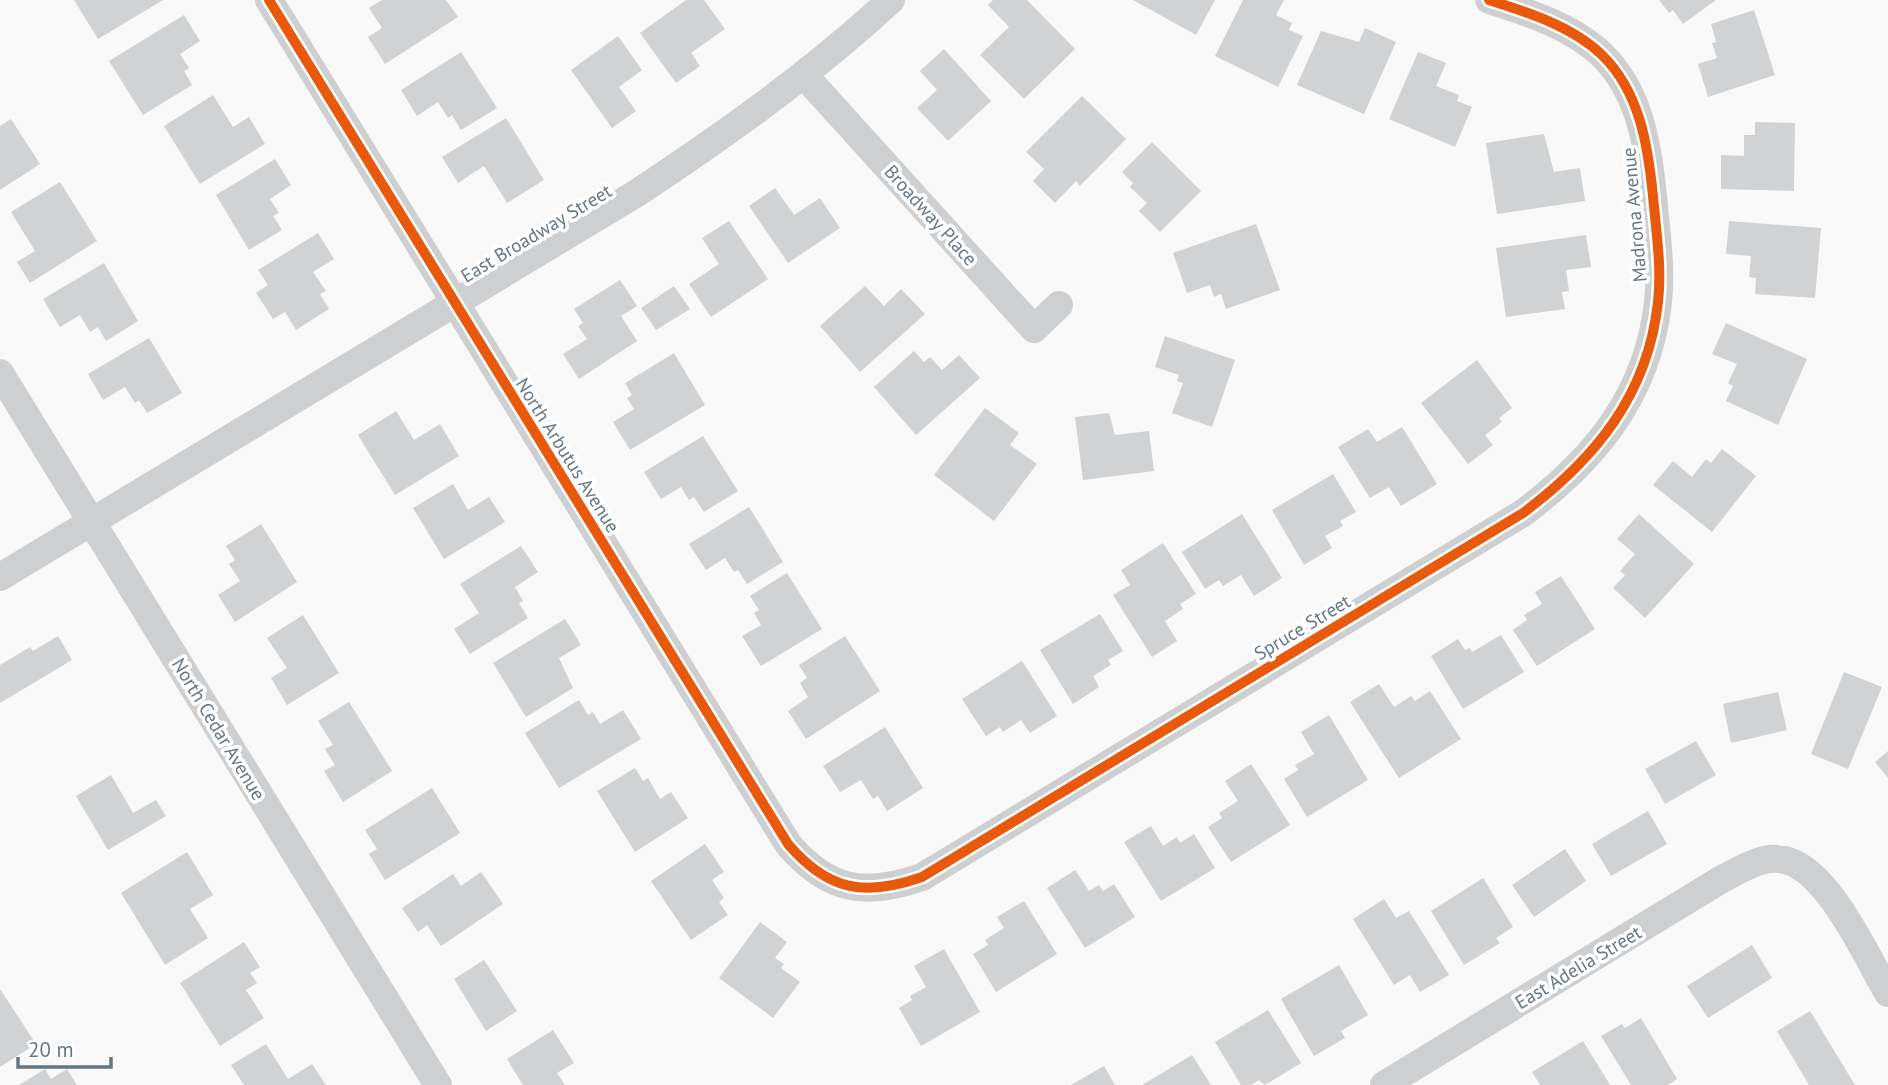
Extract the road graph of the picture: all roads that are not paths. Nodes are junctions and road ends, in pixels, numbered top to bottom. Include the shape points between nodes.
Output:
1 (269, 0) edge
2 (891, 0) edge
3 (1489, 0) edge
4 (804, 75) junction
5 (1658, 301) joint
6 (454, 303) junction
7 (1059, 305) dead end
8 (0, 373) edge
9 (92, 522) junction
10 (0, 577) edge
11 (870, 890) joint
12 (1888, 993) edge
13 (438, 1085) edge
14 (1384, 1085) edge

1 - 6 street, North Arbutus Avenue
2 - 4 street, East Broadway Street
3 - 5 street, Madrona Avenue via 1567,30 1602,54 1620,79 1637,110 1649,156
4 - 6 street, East Broadway Street via 732,131
4 - 7 street, Broadway Place via 1034,329
5 - 11 street, Spruce Street via 1648,350 1610,432 1578,468 1532,506 922,877
6 - 9 street, East Broadway Street
6 - 11 street, North Arbutus Avenue via 788,844 821,876
8 - 9 street, North Cedar Avenue
9 - 10 street, East Broadway Street
9 - 13 street, North Cedar Avenue
12 - 14 street, East Adelia Street via 1825,887 1809,872 1777,858 1722,879

